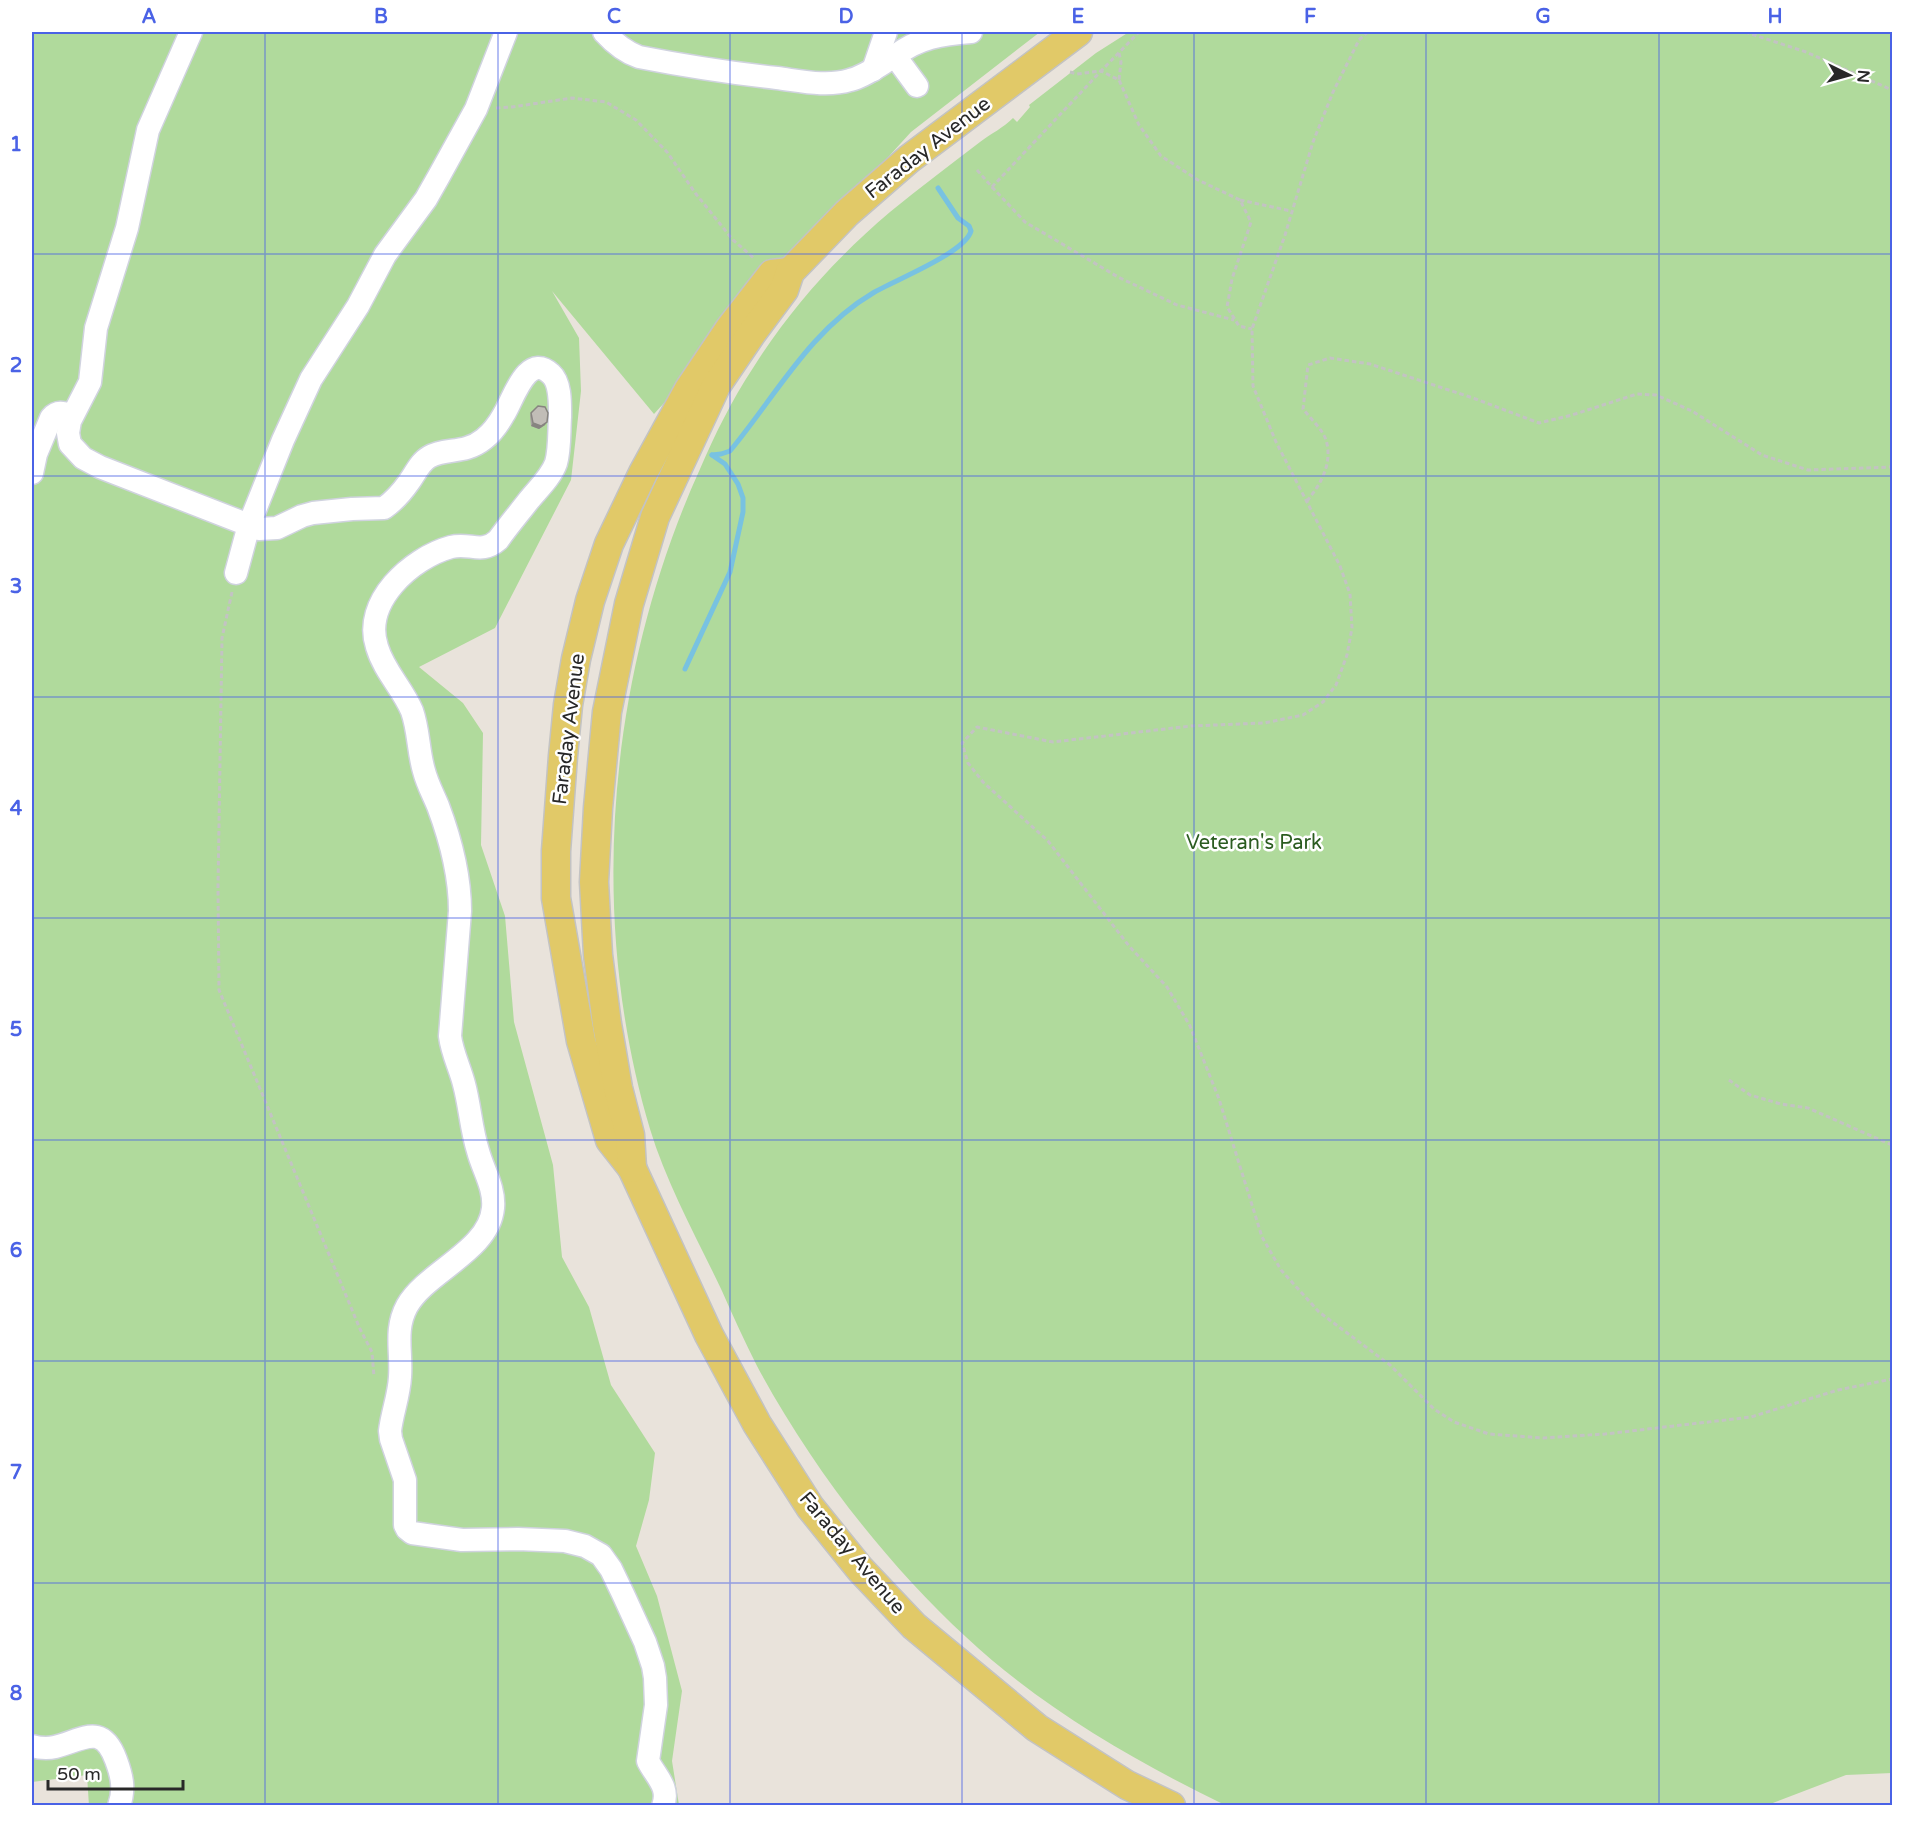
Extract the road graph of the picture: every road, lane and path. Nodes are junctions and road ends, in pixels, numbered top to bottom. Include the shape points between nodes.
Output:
1 (191, 32) edge
2 (506, 32) edge
3 (603, 32) edge
4 (886, 32) edge
5 (971, 32) edge
6 (1139, 32) edge
7 (1368, 32) edge
8 (1745, 32) edge
9 (1079, 33) edge
10 (1119, 53) junction
11 (895, 56) junction
12 (873, 70) junction
13 (1101, 71) junction
14 (1070, 72) dead end
15 (1119, 80) junction
16 (917, 86) dead end
17 (1893, 90) edge
18 (476, 109) junction
19 (977, 170) dead end
20 (992, 187) junction
21 (1240, 200) junction
22 (1292, 211) junction
23 (781, 273) junction
24 (1235, 320) junction
25 (1252, 330) junction
26 (72, 416) junction
27 (1893, 467) edge
28 (32, 473) edge
29 (1307, 501) junction
30 (249, 525) junction
31 (236, 573) joint
32 (1729, 1080) dead end
33 (1893, 1145) edge
34 (632, 1168) junction
35 (374, 1377) dead end
36 (1893, 1379) edge
37 (32, 1746) edge
38 (119, 1806) edge
39 (663, 1806) edge
40 (1171, 1806) edge

1 - 26 lane via 148,130 128,228 96,328 90,382
2 - 18 lane
3 - 12 lane via 639,57 714,70 833,83 850,81
4 - 12 lane
5 - 11 lane via 930,37
6 - 10 path
7 - 22 path via 1359,40 1333,92
8 - 17 path via 1806,52
9 - 23 main road, Faraday Avenue via 909,159
10 - 13 path
10 - 15 path
11 - 12 lane
11 - 16 lane
13 - 14 path
13 - 15 path
13 - 20 path
15 - 21 path via 1138,125 1161,156
18 - 23 path via 572,98 606,102 636,120 667,152 733,240
18 - 30 lane via 426,199 385,255 311,379
19 - 20 path
20 - 24 path via 1024,222 1118,277 1177,305
21 - 22 path
21 - 24 path via 1251,222 1227,307
22 - 25 path
23 - 34 main road, Faraday Avenue via 784,290 716,386 655,517 629,604 607,712 594,882 598,955 618,1088 630,1135
23 - 34 main road, Faraday Avenue via 730,328 689,389 643,473 609,544 590,601 568,705 556,898 581,1041 610,1140
24 - 25 path via 1239,326
25 - 29 path via 1253,386
26 - 28 lane via 63,412 51,418
26 - 30 lane via 68,427 70,444 83,458
27 - 29 path via 1808,470 1762,455 1692,411 1656,395 1637,394 1539,423 1370,364 1330,358 1308,365 1304,409 1326,438 1328,460 1320,485
29 - 36 path via 1350,594 1352,628 1347,655 1336,685 1323,702 1303,715 1264,723 1191,726 1053,741 977,727 962,743 968,763 983,782 1048,841 1129,946 1167,987 1190,1026 1219,1099 1262,1237 1281,1270 1319,1312 1390,1365 1434,1408 1454,1422 1489,1434 1543,1438 1605,1434 1751,1417 1838,1390
30 - 31 lane
30 - 39 lane via 270,529 313,513 384,508 428,457 462,450 485,439 528,372 545,370 556,381 560,398 558,444 556,463 549,475 491,546 448,548 405,573 384,597 374,626 378,651 416,721 424,774 453,858 460,911 450,1036 494,1202 490,1221 476,1240 416,1294 404,1312 398,1338 400,1377 390,1431 405,1480 405,1525 412,1533 462,1540 576,1543 605,1560 653,1666 656,1706 648,1761 664,1785
31 - 35 path via 222,638 219,990 372,1352
32 - 33 path via 1750,1095 1808,1108
34 - 40 main road, Faraday Avenue via 709,1335 757,1424 810,1507 860,1569 914,1626 1037,1728 1127,1785
37 - 38 lane via 54,1747 88,1736 102,1738 111,1748 122,1778

